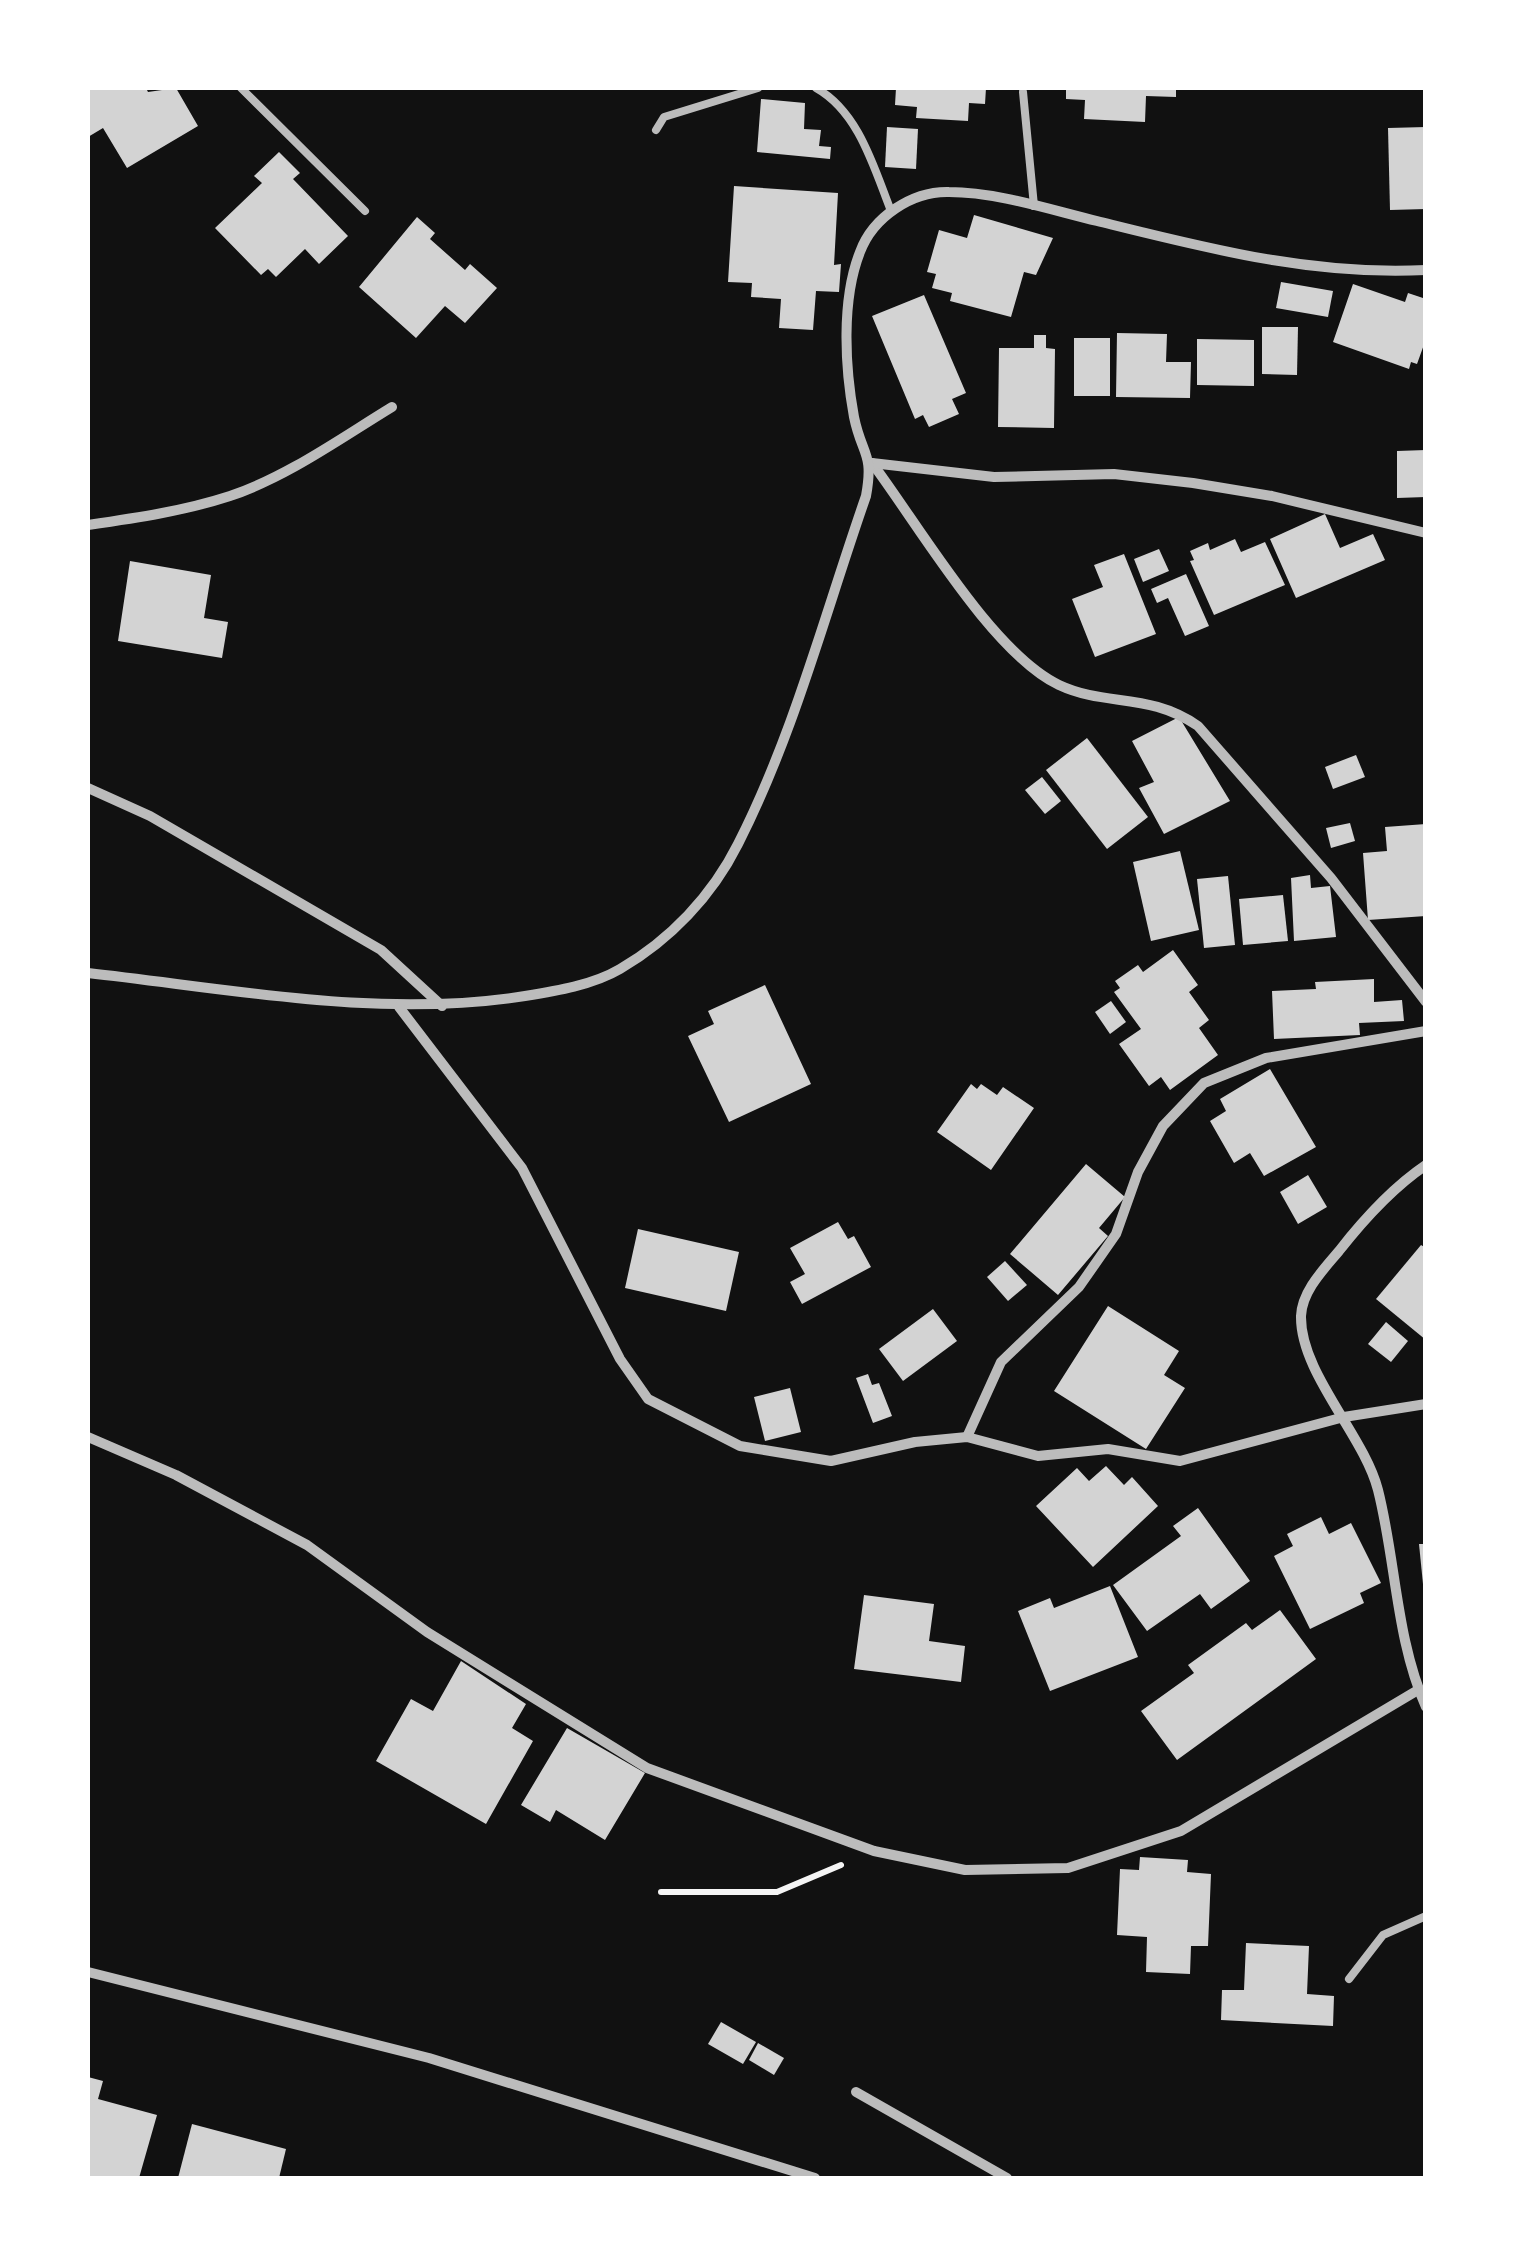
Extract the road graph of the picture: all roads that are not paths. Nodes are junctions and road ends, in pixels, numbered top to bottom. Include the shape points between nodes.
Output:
1 (241, 88) edge
2 (758, 88) edge
3 (816, 88) edge
4 (1023, 92) dead end
5 (656, 130) dead end
6 (1034, 206) junction
7 (365, 211) dead end
8 (891, 211) junction
9 (1426, 270) edge
10 (392, 408) dead end
11 (872, 463) junction
12 (88, 525) edge
13 (1426, 532) edge
14 (88, 788) edge
15 (88, 973) edge
16 (1426, 1002) edge
17 (443, 1006) junction
18 (399, 1007) junction
19 (1426, 1031) edge
20 (1426, 1165) edge
21 (1426, 1404) edge
22 (1344, 1417) junction
23 (88, 1437) edge
24 (967, 1438) junction
25 (1418, 1690) junction
26 (1426, 1707) edge
27 (1426, 1916) edge
28 (88, 1972) edge
29 (1349, 1979) dead end
30 (856, 2092) dead end
31 (816, 2178) edge
32 (1006, 2178) edge

1 - 7 lane
2 - 5 lane via 664,117
3 - 8 lane via 864,142
4 - 6 lane
6 - 8 street via 949,192 915,197
6 - 9 street via 1239,256 1340,271
8 - 11 street via 860,252 850,303 847,379 858,436
10 - 12 street via 234,494 166,514
11 - 13 street via 994,477 1114,474 1173,481
11 - 16 street via 1017,656 1059,685 1175,710 1198,726 1331,878
11 - 17 street via 784,745 736,848 680,928 617,971 555,991
14 - 17 street via 150,816 382,950
15 - 18 street
17 - 18 street
18 - 24 street via 522,1168 620,1359 648,1398 740,1446 830,1461
19 - 24 street via 1266,1058 1204,1083 1163,1126 1116,1234 1078,1287 1001,1362
20 - 22 street via 1358,1226 1311,1286 1301,1314 1304,1338
21 - 22 street
22 - 24 street via 1180,1460 1108,1449 1038,1456
22 - 25 street via 1377,1487
23 - 25 street via 307,1545 428,1632 647,1768 874,1851 965,1870 1068,1868 1181,1831
25 - 26 street
27 - 29 lane via 1383,1935
28 - 31 street via 428,2058
30 - 32 street

